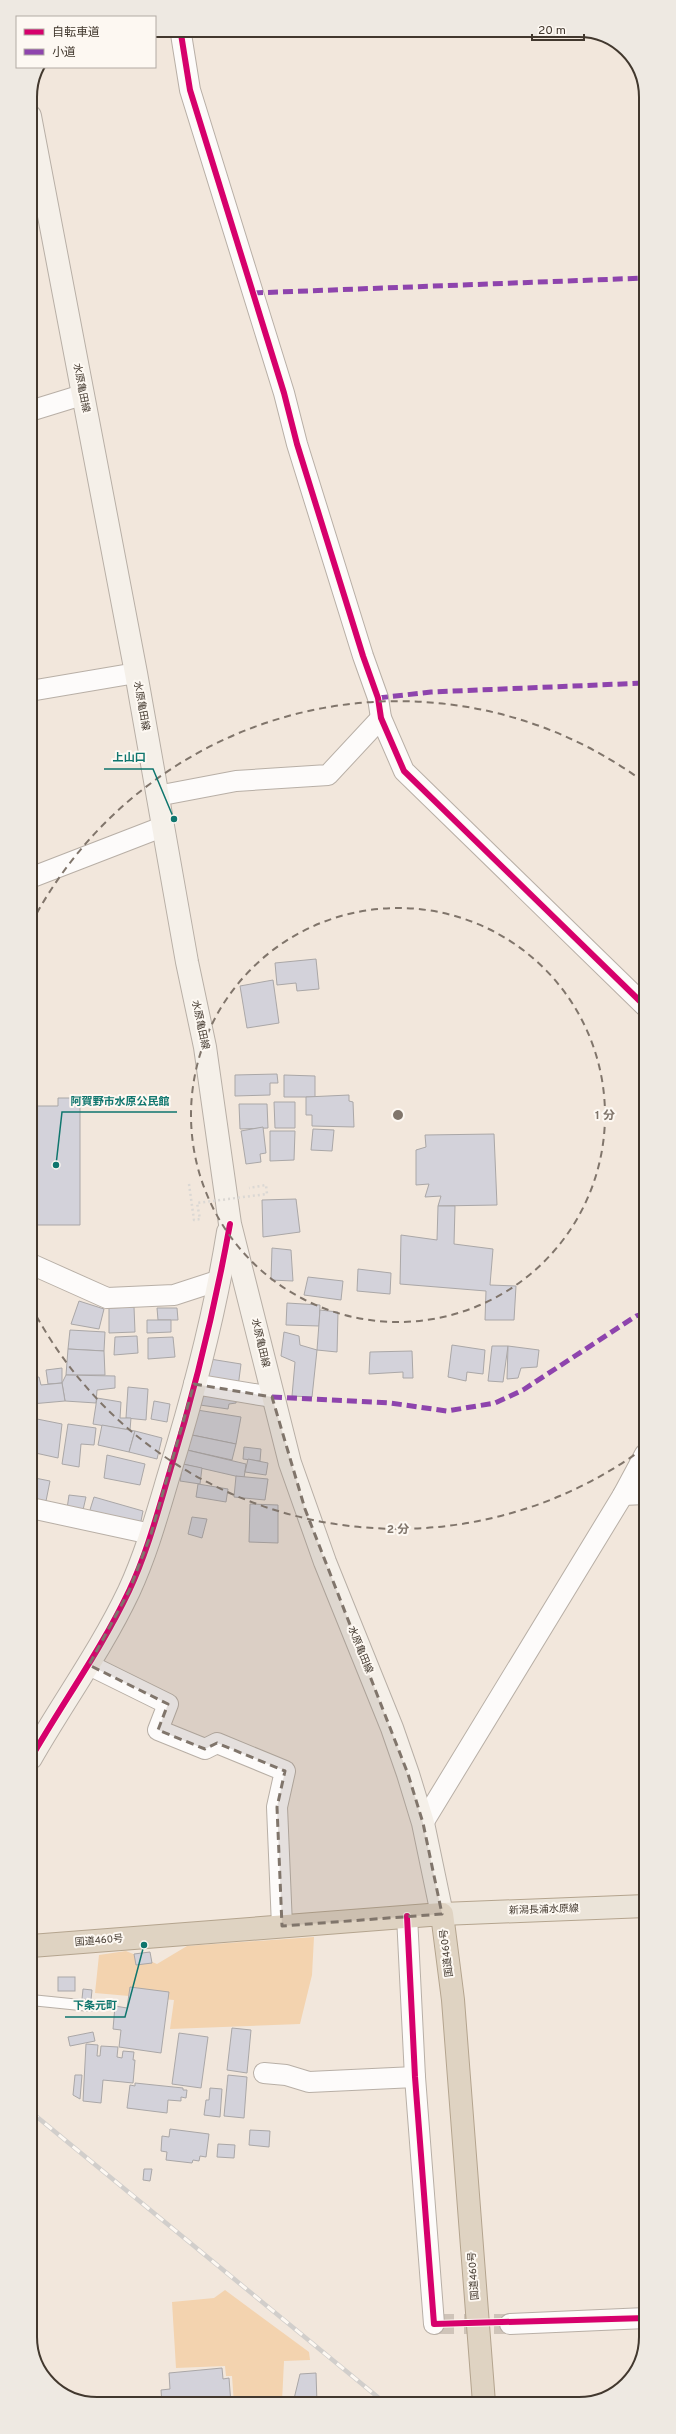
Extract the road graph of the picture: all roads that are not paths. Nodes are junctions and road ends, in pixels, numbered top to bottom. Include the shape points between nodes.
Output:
1 (181, 37) edge
2 (37, 160) edge
3 (82, 396) junction
4 (37, 409) edge
5 (136, 673) junction
6 (37, 690) edge
7 (381, 718) junction
8 (157, 796) junction
9 (162, 827) junction
10 (37, 875) edge
11 (639, 1000) edge
12 (230, 1224) junction
13 (37, 1267) edge
14 (220, 1280) junction
15 (194, 1384) junction
16 (272, 1397) junction
17 (639, 1466) edge
18 (639, 1494) edge
19 (623, 1495) junction
20 (37, 1509) edge
21 (151, 1534) junction
22 (89, 1665) junction
23 (37, 1748) edge
24 (423, 1823) junction
25 (639, 1906) edge
26 (442, 1914) junction
27 (407, 1916) junction
28 (282, 1926) junction
29 (37, 1946) edge
30 (37, 2001) edge
31 (90, 2006) dead end
32 (264, 2073) dead end
33 (415, 2077) junction
34 (639, 2318) edge
35 (434, 2324) dead end
36 (510, 2324) tunnel mouth
37 (484, 2397) edge

1 - 7 street via 190,90 284,393 297,444 378,698
2 - 3 main road, 水原亀田線
3 - 4 street
3 - 5 main road, 水原亀田線
5 - 6 street
5 - 8 main road, 水原亀田線
7 - 8 street via 328,775 236,781
7 - 11 street via 404,771
8 - 9 main road, 水原亀田線
9 - 10 street
9 - 12 main road, 水原亀田線 via 205,1047
12 - 14 main road
12 - 16 main road, 水原亀田線
13 - 14 street via 107,1298 174,1295
14 - 15 main road
15 - 16 street
15 - 21 main road
16 - 24 main road, 水原亀田線 via 305,1509 392,1728
17 - 19 street
18 - 19 street
19 - 24 street
20 - 21 street
21 - 22 main road via 129,1591
22 - 23 main road
22 - 28 street via 168,1704 158,1730 205,1749 217,1743 285,1771 277,1807
24 - 26 main road, 水原亀田線
25 - 26 main road, 新潟長浦水原線
26 - 27 highway, 国道460号
26 - 37 highway, 国道460号 via 452,2000
27 - 28 highway, 国道460号
27 - 33 street
28 - 29 highway, 国道460号
30 - 31 lane
32 - 33 street via 286,2075 309,2082
33 - 35 street
34 - 36 street

